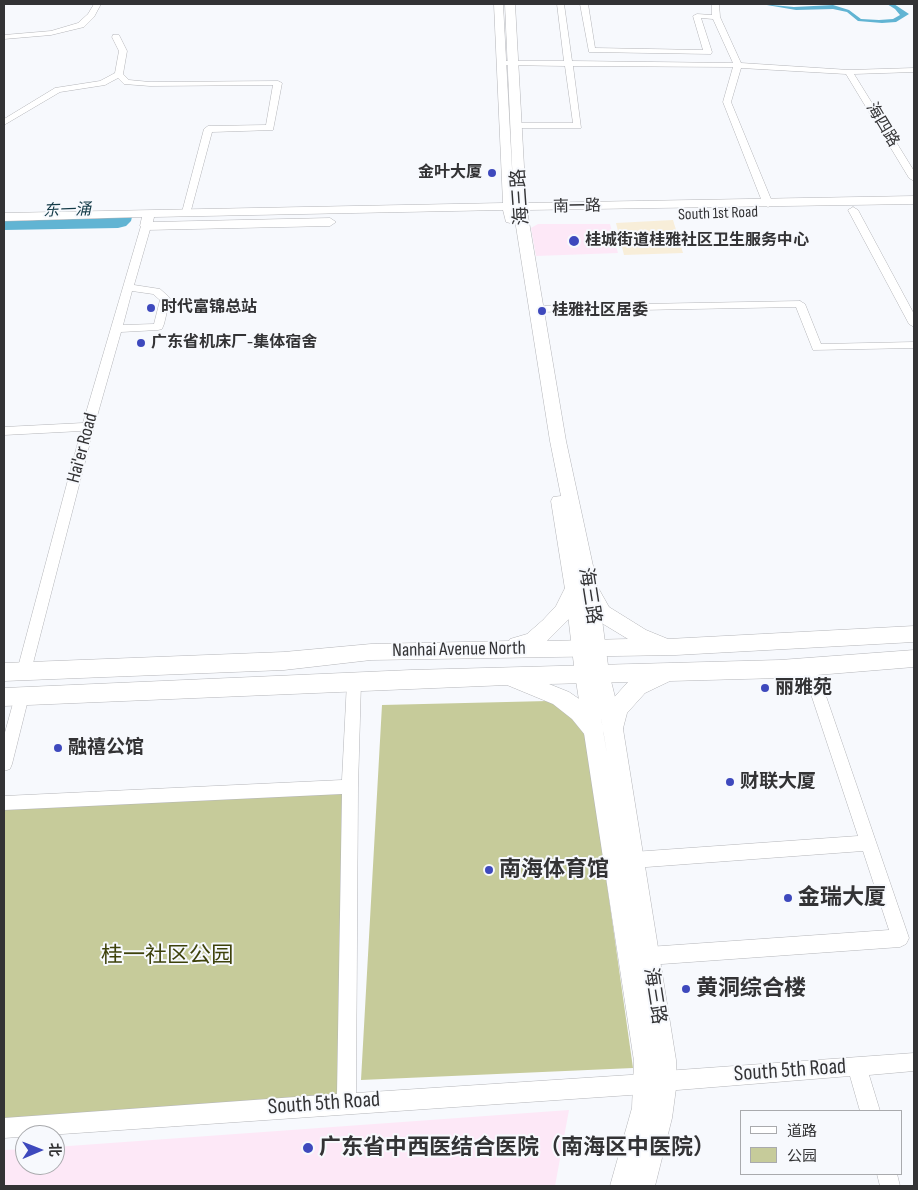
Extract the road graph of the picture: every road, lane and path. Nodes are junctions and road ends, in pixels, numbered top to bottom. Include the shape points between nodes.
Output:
1 (97, 4) edge
2 (498, 4) edge
3 (510, 4) edge
4 (560, 4) edge
5 (584, 4) edge
6 (716, 4) edge
7 (716, 17) junction
8 (4, 37) edge
9 (116, 37) dead end
10 (501, 63) junction
11 (514, 63) junction
12 (568, 64) junction
13 (738, 65) junction
14 (914, 70) edge
15 (849, 72) junction
16 (119, 74) junction
17 (4, 122) edge
18 (517, 126) junction
19 (914, 178) edge
20 (914, 200) edge
21 (768, 204) junction
22 (914, 209) edge
23 (853, 210) junction
24 (187, 212) junction
25 (515, 212) junction
26 (149, 213) junction
27 (4, 217) edge
28 (146, 226) junction
29 (129, 288) junction
30 (536, 309) junction
31 (914, 324) edge
32 (117, 329) junction
33 (914, 345) edge
34 (88, 427) junction
35 (4, 431) edge
36 (582, 589) junction
37 (914, 634) edge
38 (676, 647) junction
39 (589, 648) junction
40 (505, 649) junction
41 (914, 658) edge
42 (809, 667) junction
43 (14, 672) edge
44 (682, 672) junction
45 (592, 674) junction
46 (506, 677) junction
47 (354, 682) junction
48 (13, 697) edge
49 (601, 734) junction
50 (4, 764) edge
51 (350, 787) junction
52 (4, 803) edge
53 (868, 843) junction
54 (633, 860) junction
55 (648, 956) junction
56 (914, 1062) edge
57 (857, 1066) junction
58 (655, 1082) junction
59 (346, 1102) junction
60 (870, 1110) edge
61 (4, 1128) edge
62 (623, 1186) edge
63 (642, 1186) edge

1 - 8 street via 81,25 52,33
2 - 10 main road, 海三路
3 - 11 main road, 海三路
4 - 12 street
5 - 7 street via 592,50 708,52 697,16
6 - 7 street
7 - 13 street
9 - 16 street via 123,51
10 - 11 street
10 - 25 main road, 海三路
11 - 12 street
11 - 18 main road, 海三路
12 - 13 street
12 - 18 street via 578,126
13 - 15 street
13 - 21 street via 727,102
14 - 15 street
15 - 19 street, 海四路
16 - 17 street via 102,83 58,90
16 - 24 street via 127,82 150,84 278,83 270,128 208,129
18 - 25 main road, 海三路
20 - 21 main road, 南一路
21 - 25 main road, 南一路
22 - 23 main road, South 1st Road
23 - 25 main road, South 1st Road
23 - 31 street
24 - 25 main road, 南一路
24 - 26 main road, 南一路
25 - 28 main road, 南一路
25 - 30 main road, 海三路
25 - 36 main road, 海三路 via 519,280
26 - 27 main road, 南一路
26 - 28 main road
28 - 29 street, Hai'er Road
29 - 32 street, Hai'er Road
29 - 32 street via 156,291 165,299 159,324 158,327
30 - 33 street via 800,304 818,348
30 - 36 main road, 海三路
32 - 34 street, Hai'er Road
34 - 35 street
34 - 43 street, Hai'er Road
36 - 38 highway via 602,614 621,627
36 - 39 main road, 海三路
36 - 40 highway via 534,640
37 - 38 highway, Nanhai Avenue North
38 - 39 highway, Nanhai Avenue North
39 - 40 highway, Nanhai Avenue North
39 - 45 main road, 海三路
40 - 43 highway, Nanhai Avenue North via 371,652 284,662
41 - 42 highway, Nanhai Avenue North
42 - 44 highway, Nanhai Avenue North
42 - 53 street
44 - 45 highway, Nanhai Avenue North
44 - 49 highway via 654,677 637,687
45 - 46 highway, Nanhai Avenue North
45 - 49 main road, 海三路
46 - 47 highway, Nanhai Avenue North
46 - 49 highway via 561,698
47 - 48 highway, Nanhai Avenue North
47 - 51 street
48 - 50 street
49 - 54 main road, 海三路
49 - 58 main road, 海三路 via 646,1060
51 - 52 street
51 - 59 street
53 - 54 street
53 - 55 street via 900,938
54 - 55 main road, 海三路
55 - 58 main road, 海三路
56 - 57 street, South 5th Road
57 - 58 street, South 5th Road
57 - 60 street
58 - 59 street, South 5th Road
58 - 62 main road, 海三路 via 644,1108
58 - 63 main road, 海三路 via 660,1118
59 - 61 street, South 5th Road

